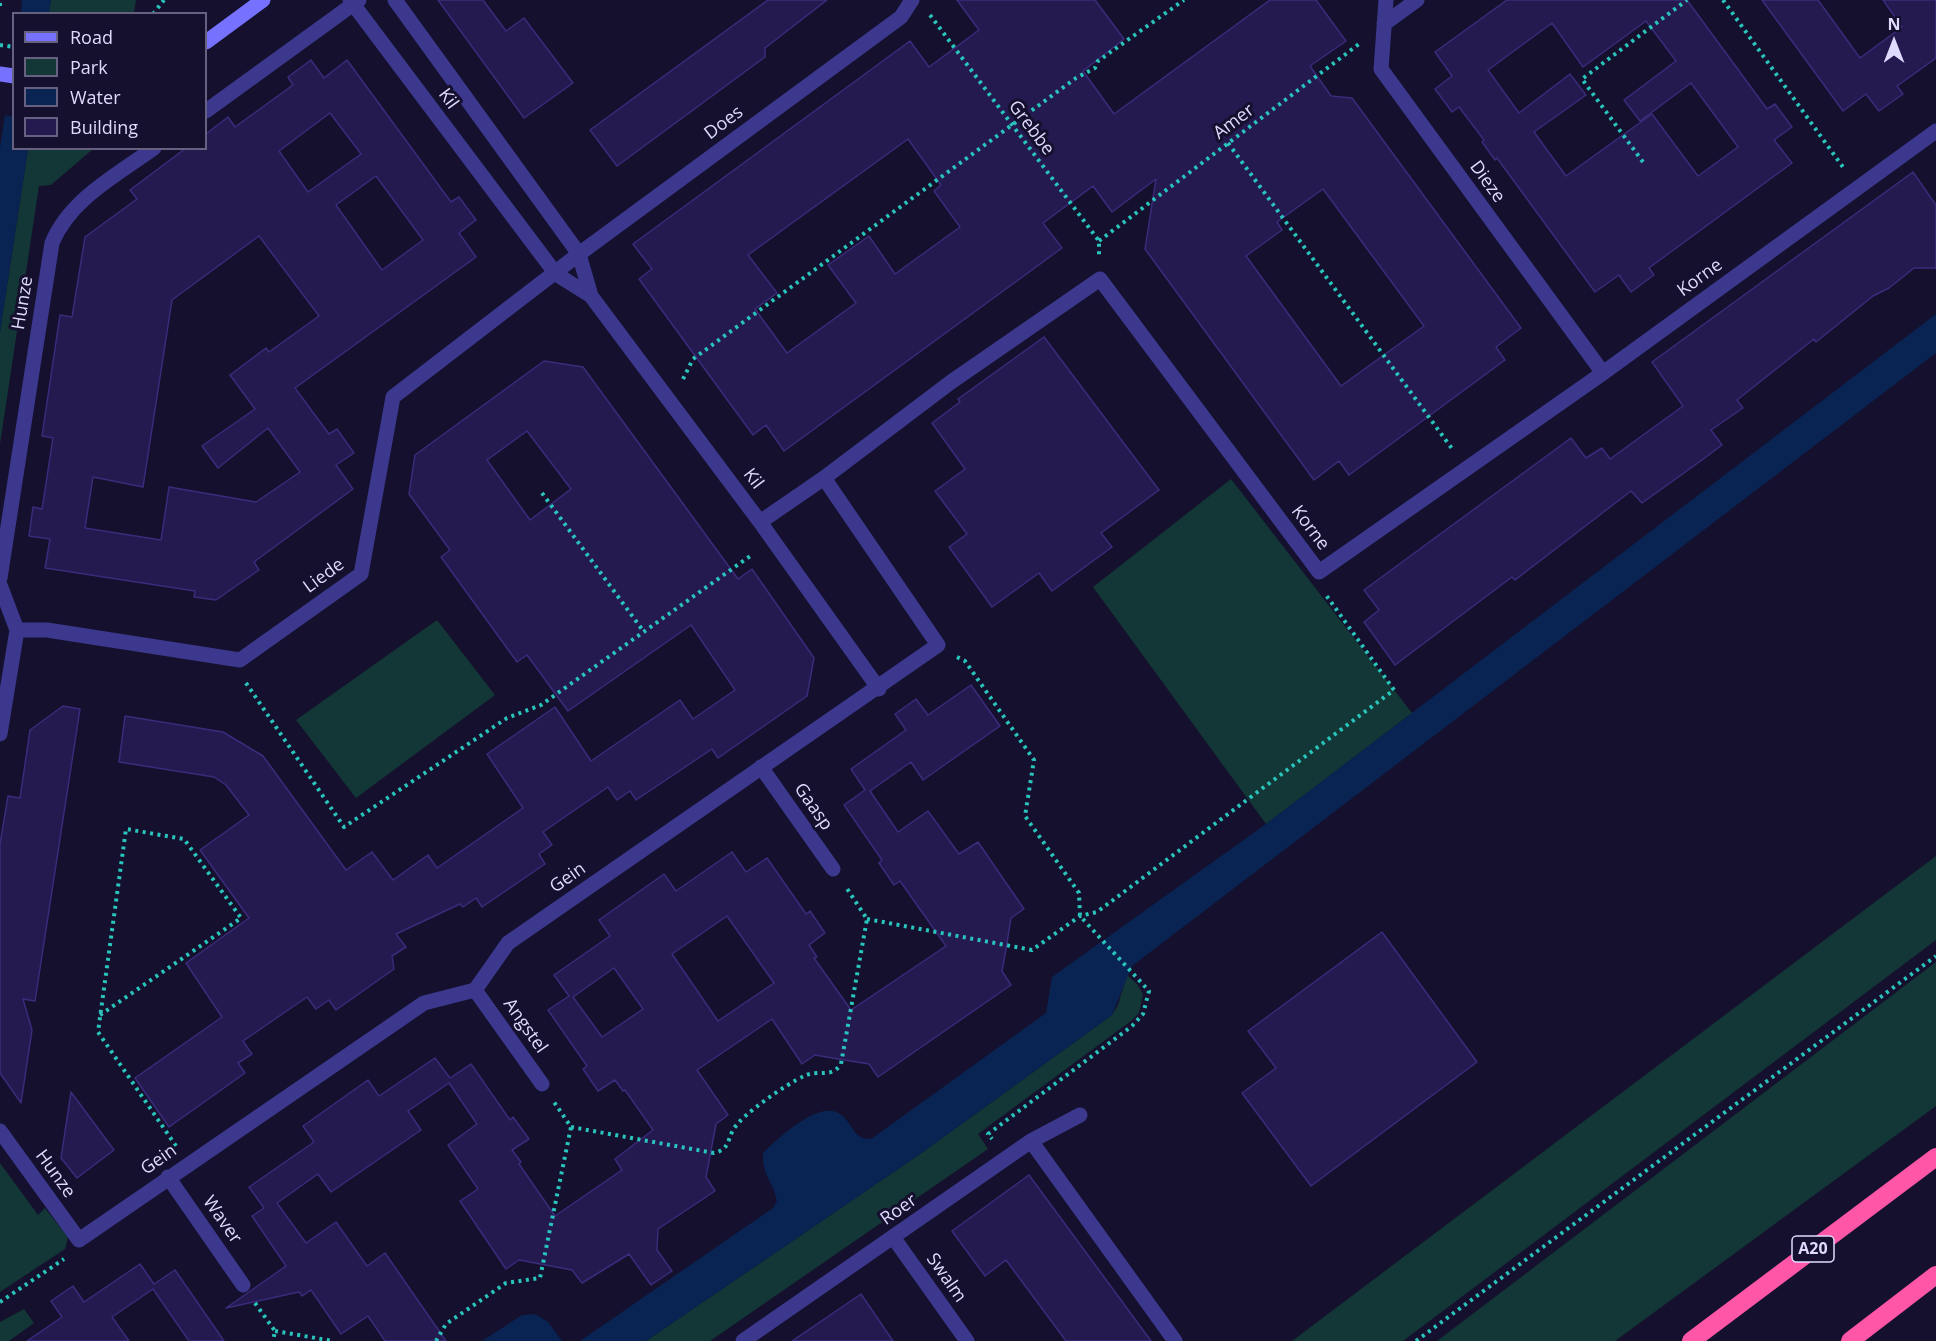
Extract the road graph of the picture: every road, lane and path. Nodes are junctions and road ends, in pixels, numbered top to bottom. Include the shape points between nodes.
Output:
1 (164, 0) edge
2 (263, 0) edge
3 (395, 0) edge
4 (912, 0) edge
5 (1184, 0) edge
6 (1386, 0) edge
7 (1417, 0) edge
8 (1686, 0) edge
9 (1723, 0) edge
10 (354, 1) edge
11 (0, 3) edge
12 (0, 10) edge
13 (926, 10) dead end
14 (155, 12) edge
15 (1384, 24) junction
16 (207, 41) edge
17 (207, 110) edge
18 (1012, 125) junction
19 (1936, 130) edge
20 (1228, 144) junction
21 (151, 150) edge
22 (1643, 162) dead end
23 (1857, 187) junction
24 (1099, 241) junction
25 (579, 254) junction
26 (555, 274) junction
27 (1100, 279) junction
28 (591, 296) junction
29 (1603, 373) junction
30 (662, 392) junction
31 (1467, 468) junction
32 (824, 478) junction
33 (542, 493) dead end
34 (760, 522) junction
35 (773, 540) junction
36 (1319, 572) junction
37 (0, 578) edge
38 (0, 585) edge
39 (17, 630) junction
40 (644, 632) junction
41 (938, 645) junction
42 (228, 657) junction
43 (879, 689) junction
44 (0, 734) edge
45 (761, 767) junction
46 (833, 869) joint
47 (1080, 916) junction
48 (867, 919) junction
49 (1936, 956) edge
50 (476, 990) junction
51 (100, 1015) junction
52 (542, 1084) joint
53 (1080, 1115) dead end
54 (571, 1127) junction
55 (0, 1131) edge
56 (1031, 1141) junction
57 (1936, 1157) edge
58 (1006, 1159) junction
59 (188, 1164) junction
60 (168, 1177) junction
61 (893, 1237) junction
62 (79, 1240) junction
63 (1936, 1275) edge
64 (243, 1285) joint
65 (0, 1302) edge
66 (275, 1330) junction
67 (273, 1341) edge
68 (333, 1341) edge
69 (436, 1341) edge
70 (743, 1341) edge
71 (967, 1341) edge
72 (1175, 1341) edge
73 (1416, 1341) edge
74 (1691, 1341) edge
75 (1850, 1341) edge

1 - 14 path
2 - 16 main road
3 - 25 street, Kil
4 - 25 street, Does via 901,17
5 - 18 path
6 - 15 street, Dieze
7 - 15 street
8 - 22 path via 1582,79
9 - 23 path
10 - 17 street
10 - 26 street, Kil
11 - 12 path
13 - 18 path, Grebbe
15 - 20 path, Amer
15 - 29 street, Dieze via 1381,69
18 - 24 path, Grebbe
18 - 30 path via 693,359 685,377
19 - 23 street, Korne
20 - 24 path, Amer
20 - 31 path
21 - 37 street, Hunze via 85,199 59,227 52,243
23 - 29 street, Korne
24 - 27 path
25 - 26 street, Does
25 - 28 street, Kil
26 - 28 street, Kil
26 - 42 street, Liede via 393,397 361,574 240,660
27 - 32 street via 951,382
27 - 36 street, Korne
28 - 30 street, Kil
29 - 31 street, Korne
30 - 34 street, Kil
31 - 36 street, Korne
32 - 34 street
32 - 41 street
33 - 40 path
34 - 35 street, Kil
35 - 40 path
35 - 43 street, Kil
36 - 47 path via 1321,588 1394,690 1097,912
38 - 39 street
39 - 42 street, Liede via 47,630
39 - 44 street
40 - 42 path via 541,705 507,718 344,827
41 - 43 street, Gein
41 - 47 path via 964,661 1034,760 1025,816 1079,893
43 - 45 street, Gein
45 - 46 street, Gaasp
45 - 50 street, Gein via 508,944
46 - 48 path
47 - 48 path via 1032,950
47 - 58 path via 1149,991 1147,1002 1132,1026 988,1134
48 - 54 path via 841,1064 832,1074 805,1075 744,1117 723,1150 714,1153
49 - 73 path
50 - 52 street, Angstel
50 - 59 street, Gein via 424,1003
51 - 51 path via 126,829 184,838 241,918
51 - 59 path via 98,1032
52 - 54 path
53 - 56 street, Roer
54 - 69 path via 540,1278 506,1283 446,1324
55 - 62 street, Hunze
56 - 58 street, Roer
56 - 72 street
57 - 74 highway, A20
58 - 61 street, Roer
59 - 60 street, Gein
60 - 62 street, Gein
60 - 64 street, Waver
61 - 70 street, Roer
61 - 71 street, Swalm
62 - 65 path via 71,1254
63 - 75 highway
64 - 66 path
66 - 67 path
66 - 68 path

